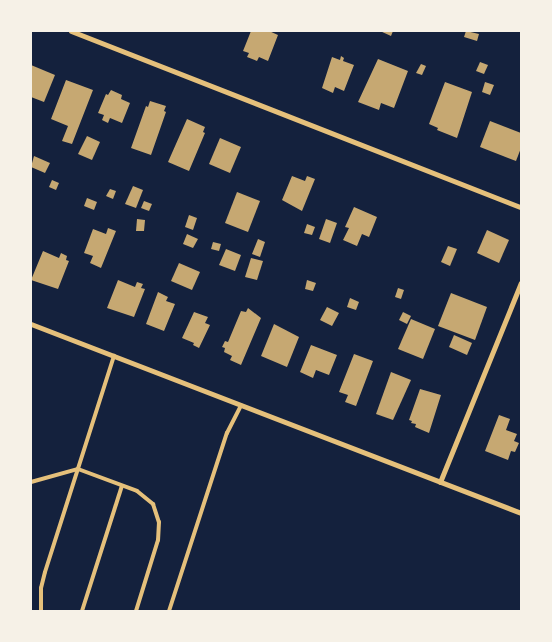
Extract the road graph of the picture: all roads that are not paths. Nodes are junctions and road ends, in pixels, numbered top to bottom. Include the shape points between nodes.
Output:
1 (72, 31) edge
2 (521, 207) edge
3 (521, 283) edge
4 (31, 324) edge
5 (114, 356) junction
6 (241, 405) junction
7 (78, 469) junction
8 (31, 482) edge
9 (440, 482) junction
10 (122, 486) junction
11 (521, 513) edge
12 (41, 611) edge
13 (82, 611) edge
14 (136, 611) edge
15 (168, 611) edge

1 - 2 street
3 - 9 street
4 - 5 street
5 - 6 street
5 - 7 lane
6 - 9 street
6 - 15 lane via 227,433
7 - 8 lane
7 - 10 lane
7 - 12 lane via 45,572
9 - 11 street
10 - 13 lane
10 - 14 lane via 137,491 153,504 159,522 158,540

